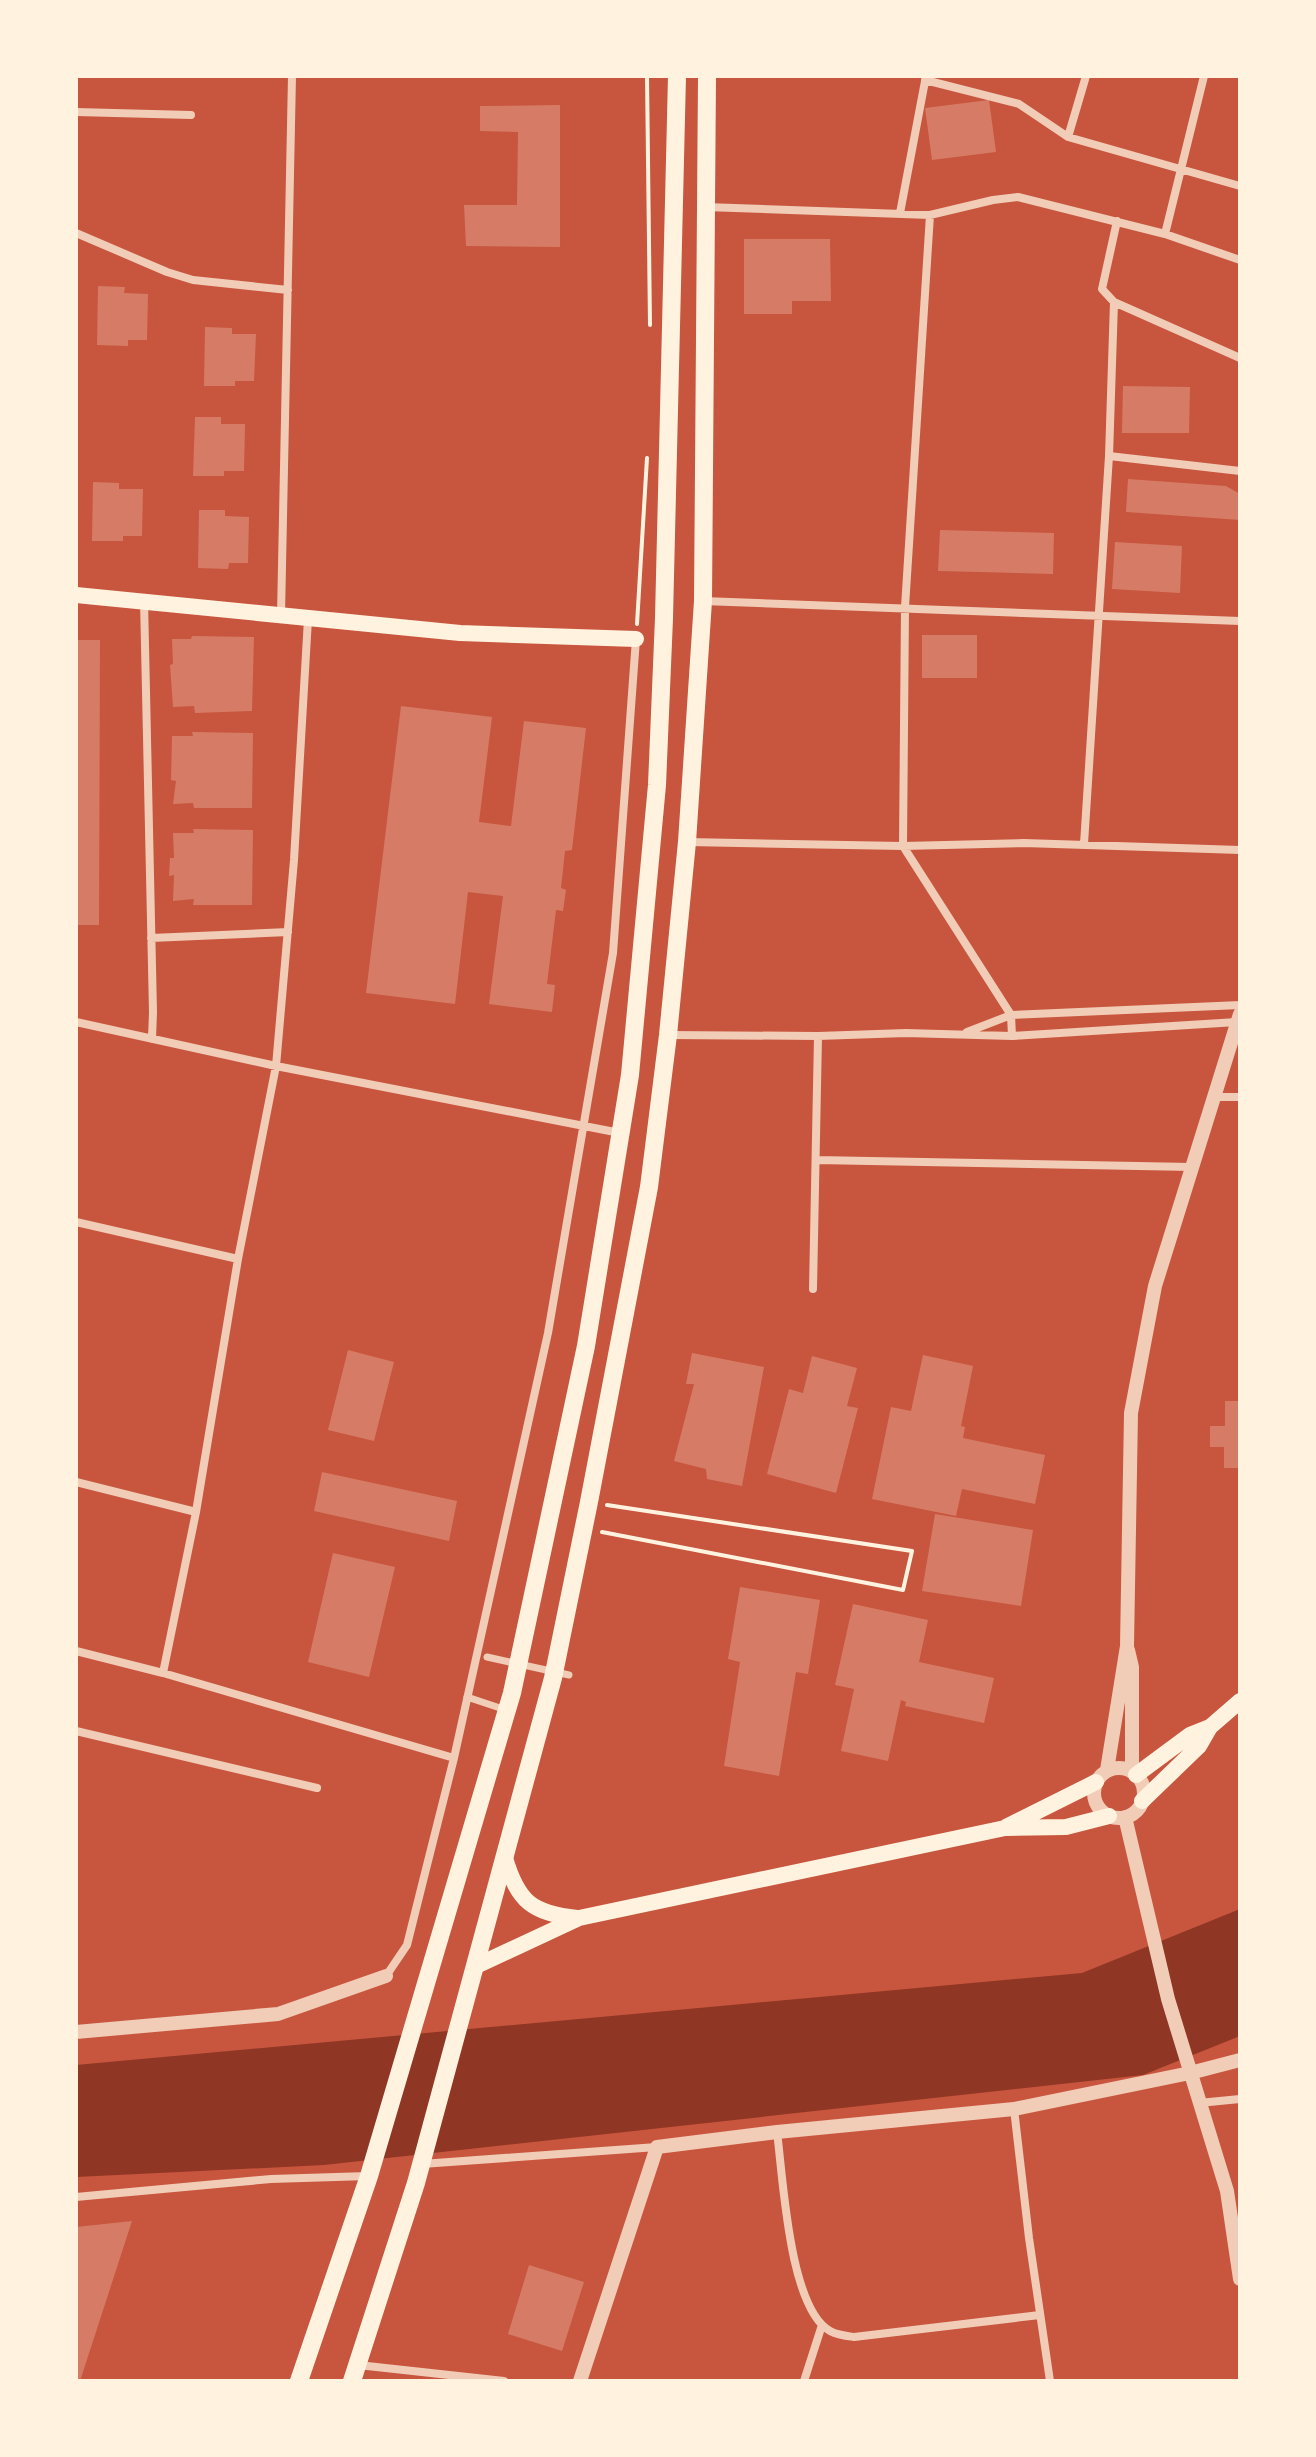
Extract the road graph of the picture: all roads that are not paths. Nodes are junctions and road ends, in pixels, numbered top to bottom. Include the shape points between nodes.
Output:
1 (292, 76) edge
2 (677, 76) edge
3 (707, 76) edge
4 (1086, 76) edge
5 (1204, 76) edge
6 (926, 78) edge
7 (76, 112) edge
8 (191, 115) dead end
9 (1068, 137) junction
10 (1181, 169) junction
11 (1240, 186) edge
12 (705, 207) junction
13 (900, 213) junction
14 (930, 215) junction
15 (1117, 221) junction
16 (76, 233) edge
17 (1165, 234) junction
18 (1240, 260) edge
19 (288, 290) junction
20 (1114, 302) junction
21 (1240, 358) edge
22 (1109, 456) junction
23 (1240, 471) edge
24 (76, 595) edge
25 (144, 600) junction
26 (703, 601) junction
27 (905, 607) junction
28 (281, 615) junction
29 (1098, 617) junction
30 (308, 619) junction
31 (1240, 621) edge
32 (636, 639) joint
33 (687, 842) junction
34 (1084, 844) junction
35 (903, 846) junction
36 (1240, 850) edge
37 (288, 932) junction
38 (151, 938) junction
39 (1240, 1005) edge
40 (1011, 1015) junction
41 (1239, 1018) edge
42 (76, 1022) edge
43 (963, 1034) junction
44 (668, 1035) junction
45 (818, 1036) junction
46 (1012, 1036) junction
47 (152, 1039) junction
48 (276, 1066) junction
49 (1214, 1097) junction
50 (1240, 1097) edge
51 (584, 1126) junction
52 (621, 1133) junction
53 (816, 1160) junction
54 (1192, 1167) junction
55 (76, 1222) edge
56 (238, 1259) junction
57 (813, 1289) dead end
58 (76, 1482) edge
59 (196, 1512) junction
60 (1127, 1646) junction
61 (76, 1651) edge
62 (487, 1657) dead end
63 (163, 1673) junction
64 (569, 1675) dead end
65 (467, 1697) junction
66 (1240, 1701) edge
67 (506, 1710) junction
68 (1210, 1727) junction
69 (76, 1731) edge
70 (454, 1758) junction
71 (1134, 1774) junction
72 (1102, 1776) junction
73 (317, 1788) dead end
74 (1142, 1801) junction
75 (1117, 1817) junction
76 (1005, 1828) junction
77 (505, 1858) junction
78 (579, 1918) junction
79 (476, 1966) junction
80 (386, 1976) joint
81 (76, 2032) edge
82 (1240, 2060) edge
83 (1190, 2073) junction
84 (1240, 2099) edge
85 (1199, 2103) junction
86 (1014, 2109) junction
87 (777, 2132) junction
88 (657, 2147) junction
89 (421, 2164) junction
90 (369, 2176) junction
91 (76, 2197) edge
92 (1240, 2279) edge
93 (1040, 2315) junction
94 (822, 2325) junction
95 (355, 2373) edge
96 (299, 2381) edge
97 (504, 2381) edge
98 (580, 2381) edge
99 (804, 2381) edge
100 (1050, 2381) edge

1 - 19 street
2 - 52 highway via 657,770
3 - 12 highway
4 - 9 street
5 - 10 street
6 - 9 street via 1019,104
6 - 13 street
7 - 8 street
9 - 10 street
10 - 11 street
10 - 17 street
12 - 13 street
12 - 26 highway
13 - 14 street
14 - 15 street via 1018,197
14 - 27 street
15 - 17 street
15 - 20 street via 1102,289
16 - 19 street via 193,280
17 - 18 street
19 - 28 street
20 - 21 street
20 - 22 street
22 - 23 street
22 - 29 street
24 - 25 main road
25 - 28 main road
25 - 38 street
26 - 27 street
26 - 33 highway
27 - 29 street
27 - 35 street
28 - 30 main road
29 - 31 street
29 - 34 street
30 - 32 main road via 460,633
30 - 37 street
32 - 51 street via 613,953
33 - 35 street
33 - 44 highway
34 - 35 street
34 - 36 street
35 - 40 street
37 - 38 street
37 - 48 street
38 - 47 street
39 - 40 street
40 - 43 street
40 - 46 street
41 - 46 street
41 - 49 street
42 - 47 street
43 - 45 street
43 - 46 street
44 - 45 street
44 - 77 highway via 649,1187 565,1640
45 - 53 street
47 - 48 street
48 - 51 street
48 - 56 street
49 - 50 street
49 - 54 street
51 - 52 street
51 - 65 street via 548,1333
52 - 67 highway via 586,1346
53 - 54 street
53 - 57 street
54 - 60 street via 1155,1286 1131,1413
55 - 56 street
56 - 59 street
58 - 59 street
59 - 63 street
60 - 71 street
60 - 72 street
61 - 63 street
62 - 64 street
63 - 70 street
65 - 67 street
65 - 70 street
66 - 68 main road
67 - 90 highway
68 - 71 main road
68 - 74 main road via 1199,1746
69 - 73 street
70 - 80 street via 407,1945
71 - 72 street via 1116,1768
71 - 74 street via 1142,1785
72 - 75 street via 1094,1798 1102,1812
72 - 76 main road
74 - 75 street via 1132,1814
75 - 76 main road via 1066,1827
75 - 83 street
76 - 78 main road
77 - 78 main road via 512,1884 529,1903 548,1915
77 - 79 highway
78 - 79 main road
79 - 89 highway
80 - 81 street via 278,2014
82 - 83 street
83 - 85 street
83 - 86 street
84 - 85 street
85 - 92 street via 1227,2191
86 - 87 street
86 - 93 street
87 - 88 street
87 - 94 street via 793,2262
88 - 89 street
88 - 98 street
89 - 95 highway
90 - 91 street via 271,2179
90 - 96 highway
93 - 94 street via 854,2337
93 - 100 street
94 - 99 street
95 - 97 street

